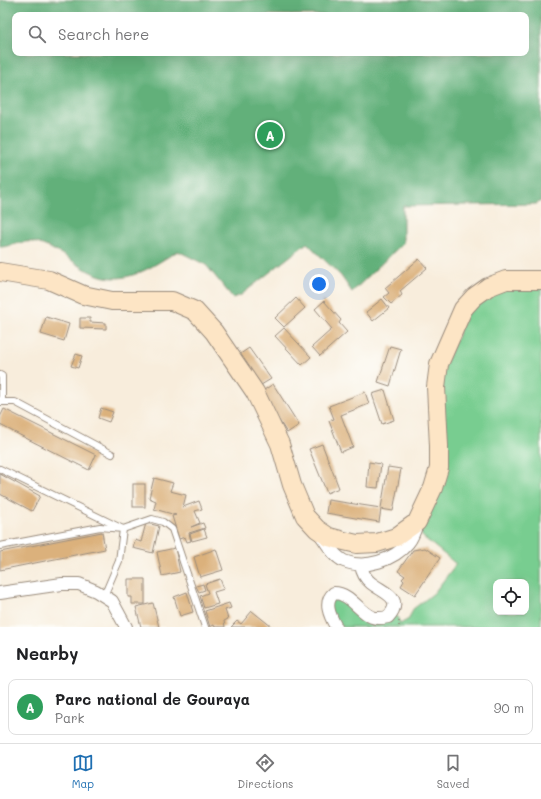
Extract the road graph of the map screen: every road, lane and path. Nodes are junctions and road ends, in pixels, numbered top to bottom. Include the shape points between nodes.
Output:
1 (0, 272) edge
2 (541, 280) edge
3 (0, 375) edge
4 (1, 402) edge
5 (112, 454) dead end
6 (0, 469) edge
7 (417, 522) junction
8 (123, 529) junction
9 (317, 529) junction
10 (0, 546) edge
11 (361, 565) junction
12 (0, 593) edge
13 (104, 596) junction
14 (126, 627) edge
15 (205, 627) edge
16 (336, 627) edge

1 - 9 main road via 49,280 83,295 112,301 172,301 195,311 214,332 255,392 280,444 292,485 305,516
2 - 7 main road via 506,280 488,287 463,309 439,364 436,387 439,468 434,488
3 - 4 lane
4 - 5 lane via 15,402
6 - 8 lane
7 - 9 main road via 396,537 377,543 357,544 344,541
7 - 11 street via 408,543 397,553 385,560
8 - 10 lane via 100,527
8 - 13 lane via 118,561
8 - 15 lane via 152,519 163,522 172,529
9 - 11 street via 332,551 343,561
11 - 16 street via 370,583 394,599 392,613 388,617 373,617 346,596 334,593 330,596 328,610
12 - 13 street via 79,584
13 - 14 street via 112,601

